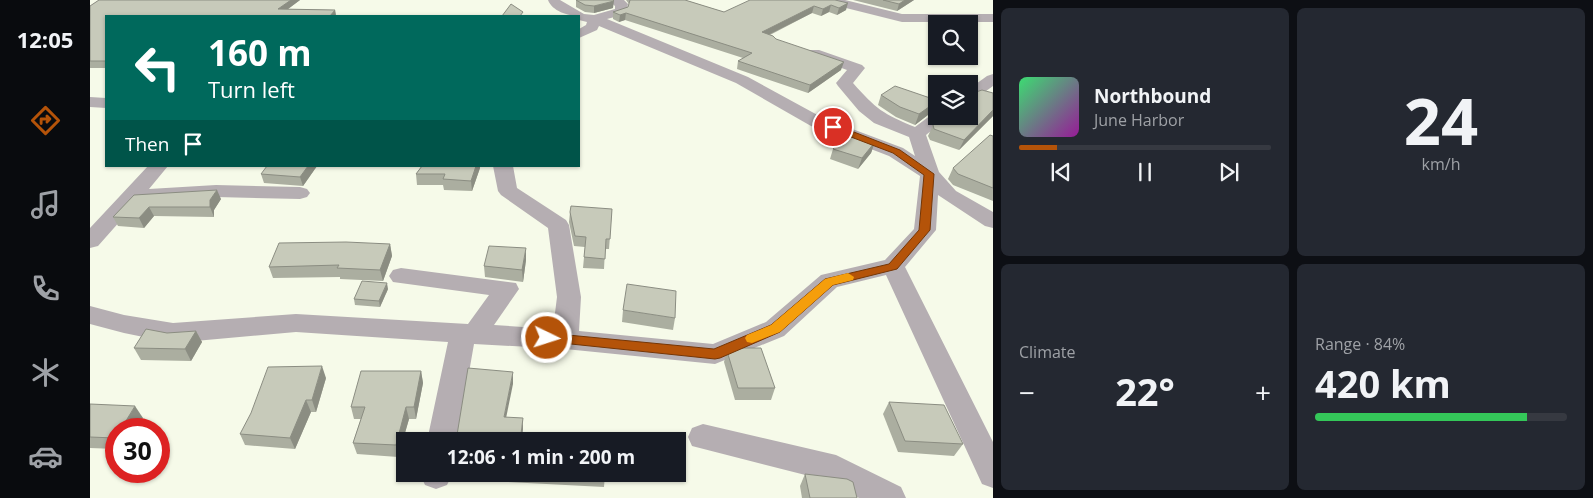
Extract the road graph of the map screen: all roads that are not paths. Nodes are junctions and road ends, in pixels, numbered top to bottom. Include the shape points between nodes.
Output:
1 (554, 0) edge
2 (614, 0) edge
3 (830, 0) edge
4 (968, 4) dead end
5 (577, 15) edge
6 (580, 16) edge
7 (993, 17) edge
8 (594, 19) junction
9 (580, 33) edge
10 (798, 48) edge
11 (993, 78) edge
12 (978, 89) edge
13 (978, 95) edge
14 (993, 97) edge
15 (90, 102) edge
16 (105, 103) edge
17 (929, 125) edge
18 (917, 134) junction
19 (158, 167) edge
20 (503, 167) edge
21 (930, 174) junction
22 (300, 193) dead end
23 (130, 196) junction
24 (993, 221) edge
25 (90, 241) edge
26 (893, 266) junction
27 (401, 276) dead end
28 (90, 315) edge
29 (468, 334) junction
30 (565, 339) junction
31 (444, 432) edge
32 (703, 437) dead end
33 (993, 474) edge
34 (890, 498) edge

1 - 5 street
2 - 8 street via 622,4 621,11
3 - 7 street via 902,18
4 - 7 street
6 - 8 street
8 - 9 street via 592,27
8 - 21 street via 742,80 817,122 896,152
10 - 18 street via 857,68 844,83 880,119
11 - 12 street
13 - 14 street
15 - 16 street
17 - 18 street
18 - 21 street
19 - 23 street
20 - 30 street via 508,191 558,225 569,297
21 - 24 street via 949,195
21 - 26 street via 925,230
22 - 23 street via 216,191
23 - 25 street
26 - 30 street via 829,282 775,328 715,354
26 - 33 street
27 - 29 street via 507,289
28 - 29 street via 172,333 296,323
29 - 30 street
29 - 31 street
32 - 34 street via 836,469

